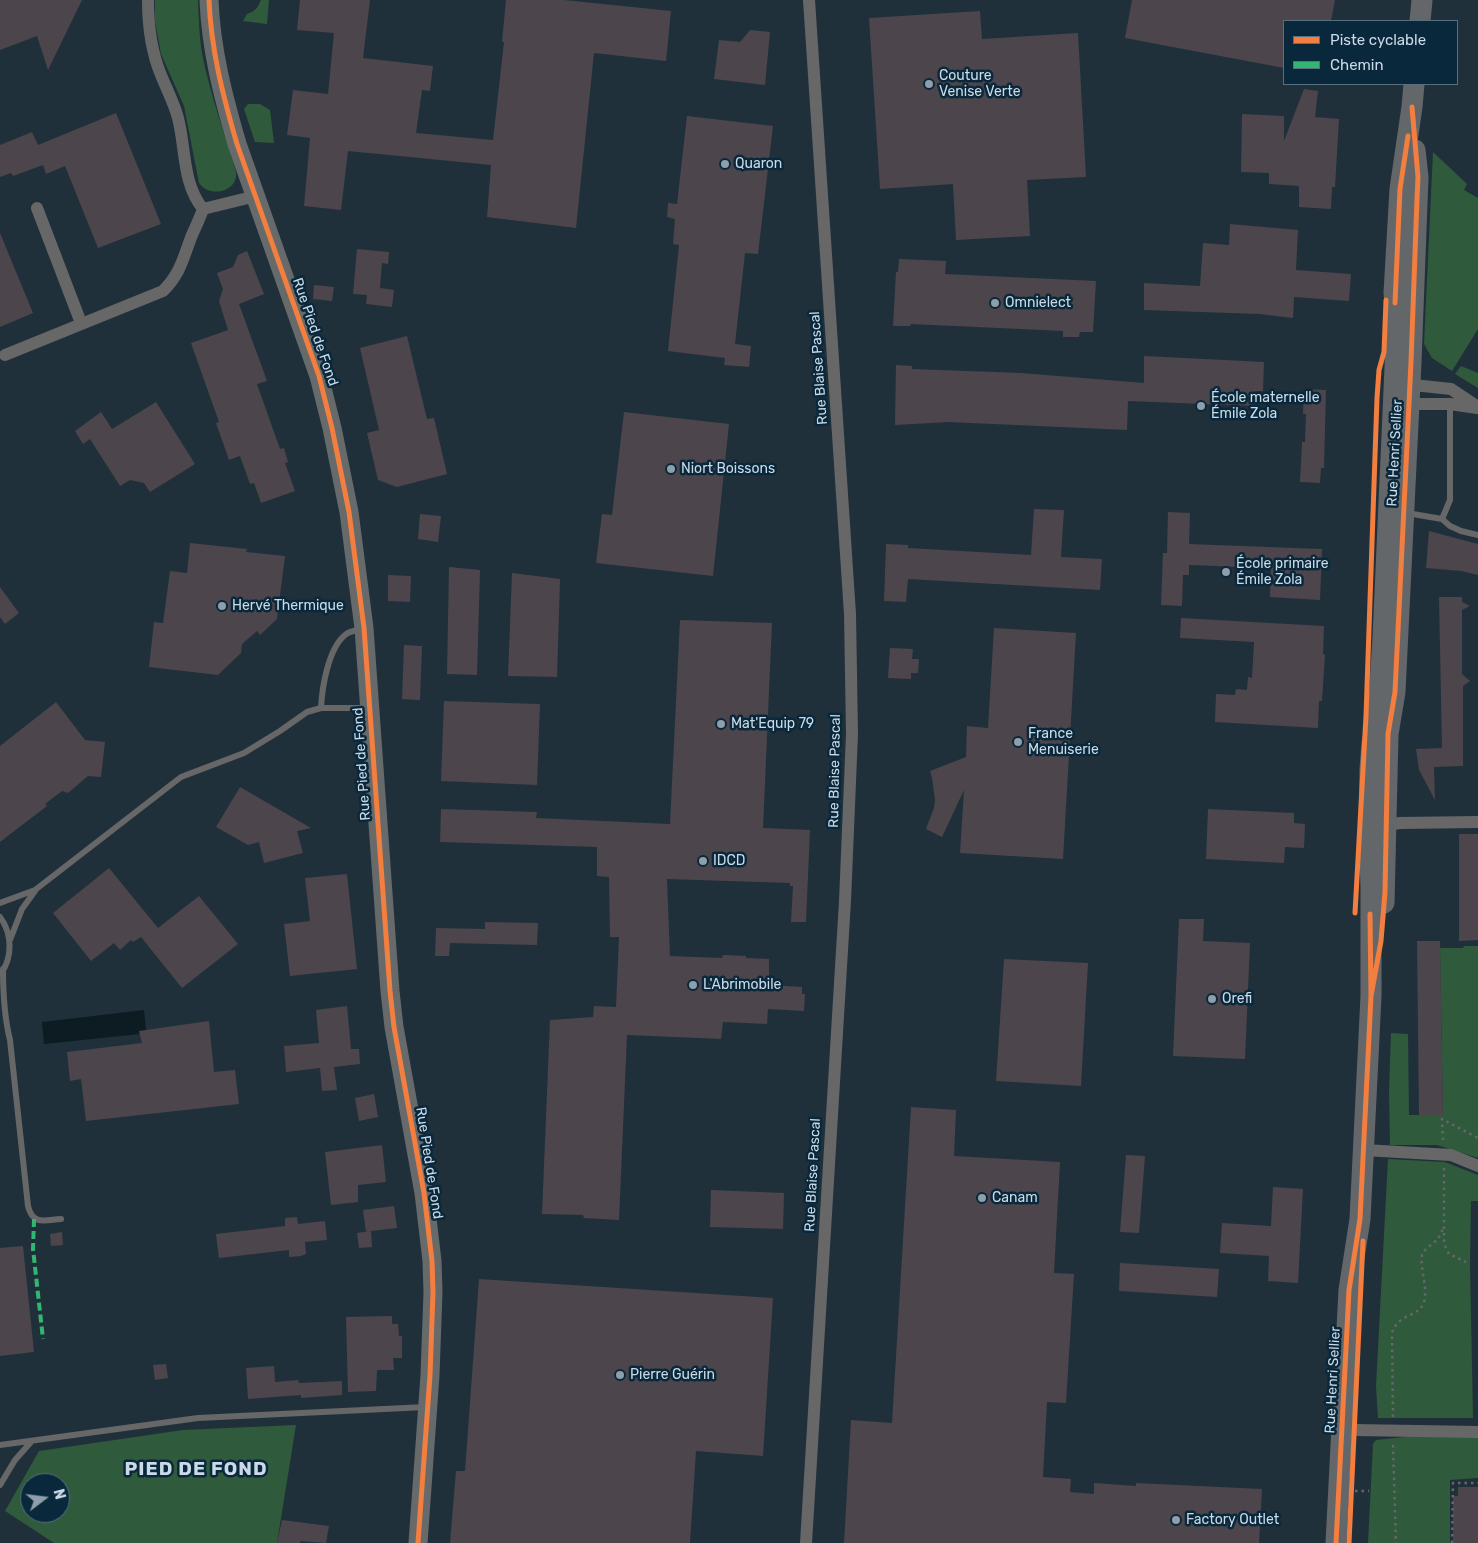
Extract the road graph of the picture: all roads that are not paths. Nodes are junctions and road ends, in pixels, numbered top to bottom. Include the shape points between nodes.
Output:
1 (148, 0) edge
2 (209, 0) edge
3 (809, 0) edge
4 (1422, 0) edge
5 (1420, 20) edge
6 (1414, 85) edge
7 (256, 196) junction
8 (37, 208) dead end
9 (203, 209) junction
10 (81, 323) junction
11 (4, 355) dead end
12 (1401, 394) junction
13 (1450, 404) junction
14 (1478, 407) edge
15 (1396, 512) junction
16 (1442, 519) junction
17 (1478, 535) edge
18 (364, 628) junction
19 (321, 708) junction
20 (369, 708) junction
21 (1478, 822) edge
22 (1386, 825) junction
23 (36, 890) junction
24 (0, 903) edge
25 (0, 917) edge
26 (10, 942) junction
27 (2, 972) edge
28 (1371, 996) junction
29 (0, 1016) edge
30 (5, 1022) junction
31 (1364, 1150) junction
32 (1478, 1166) edge
33 (61, 1219) dead end
34 (1360, 1219) junction
35 (427, 1407) junction
36 (1355, 1430) junction
37 (1478, 1432) edge
38 (31, 1442) junction
39 (0, 1445) edge
40 (0, 1486) edge
41 (418, 1543) edge
42 (806, 1543) edge
43 (1336, 1543) edge
44 (1349, 1543) edge

1 - 9 street via 156,62 177,114 189,184
2 - 7 main road, Rue Pied de Fond via 220,83
3 - 42 street, Rue Blaise Pascal via 850,614 852,734
4 - 5 main road
6 - 12 main road, Rue Henri Sellier via 1400,189 1394,293
7 - 9 street
7 - 18 main road, Rue Pied de Fond via 326,402 349,512
8 - 10 street
9 - 10 street via 183,264 163,291
10 - 11 street
12 - 13 street
12 - 14 street via 1451,389
12 - 15 main road, Rue Henri Sellier
13 - 14 street
13 - 16 lane via 1450,500
15 - 16 lane
15 - 22 main road, Rue Henri Sellier via 1395,692 1388,734
15 - 28 main road, Rue Henri Sellier via 1370,769
16 - 17 lane via 1461,531
18 - 19 lane via 345,634 335,648
18 - 20 main road, Rue Pied de Fond
19 - 20 lane
19 - 23 lane via 307,712 244,753 181,777
20 - 35 main road, Rue Pied de Fond via 390,991 424,1193 432,1261 433,1321
21 - 22 street
22 - 28 main road, Rue Henri Sellier via 1381,941
23 - 24 lane
23 - 26 lane via 22,909
25 - 26 lane
26 - 27 lane via 9,956
27 - 30 lane
28 - 31 main road, Rue Henri Sellier
29 - 30 lane
30 - 33 lane via 10,1040 29,1212 38,1221
31 - 32 street via 1451,1155
31 - 34 main road, Rue Henri Sellier
34 - 36 main road, Rue Henri Sellier via 1363,1235
34 - 43 main road, Rue Henri Sellier via 1348,1290
35 - 38 lane via 198,1418
35 - 41 main road, Rue Pied de Fond
36 - 37 street
36 - 44 main road, Rue Henri Sellier
38 - 39 lane
38 - 40 lane via 15,1460

